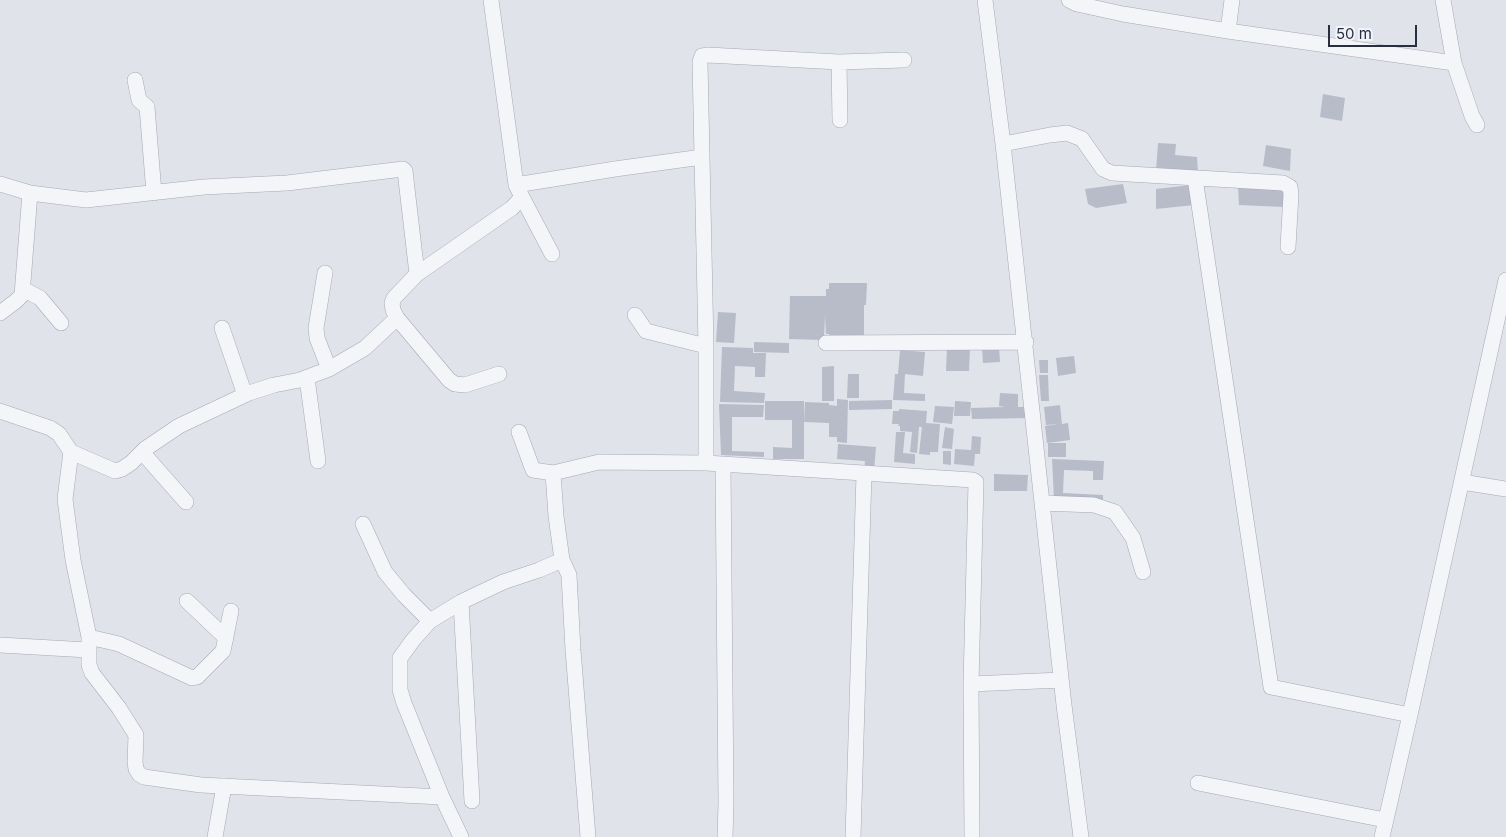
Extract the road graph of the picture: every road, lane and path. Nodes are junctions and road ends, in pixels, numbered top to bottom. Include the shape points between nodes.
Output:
1 (491, 0) edge
2 (985, 0) edge
3 (1069, 0) edge
4 (1232, 0) edge
5 (1443, 0) edge
6 (1228, 31) junction
7 (904, 60) dead end
8 (839, 62) junction
9 (1454, 63) junction
10 (135, 80) dead end
11 (840, 120) dead end
12 (1477, 125) dead end
13 (1003, 144) junction
14 (702, 157) junction
15 (1195, 178) junction
16 (0, 184) edge
17 (519, 191) junction
18 (30, 193) junction
19 (154, 193) junction
20 (1288, 248) dead end
21 (552, 254) dead end
22 (325, 273) dead end
23 (417, 274) junction
24 (1506, 280) edge
25 (22, 289) junction
26 (1503, 308) edge
27 (0, 313) edge
28 (636, 315) dead end
29 (397, 318) junction
30 (61, 323) dead end
31 (222, 328) dead end
32 (1026, 342) junction
33 (826, 343) dead end
34 (706, 346) junction
35 (329, 369) junction
36 (498, 374) dead end
37 (306, 378) junction
38 (244, 395) junction
39 (0, 412) edge
40 (519, 432) dead end
41 (71, 452) junction
42 (142, 452) junction
43 (318, 461) dead end
44 (706, 464) junction
45 (724, 466) junction
46 (553, 473) junction
47 (864, 474) junction
48 (1462, 482) junction
49 (1506, 489) edge
50 (186, 502) dead end
51 (1042, 503) junction
52 (363, 524) dead end
53 (562, 560) junction
54 (1143, 572) dead end
55 (186, 601) dead end
56 (461, 602) junction
57 (231, 611) dead end
58 (430, 621) junction
59 (226, 638) junction
60 (88, 643) junction
61 (0, 644) edge
62 (1061, 680) junction
63 (971, 684) junction
64 (1410, 715) junction
65 (1198, 784) dead end
66 (224, 786) junction
67 (442, 797) junction
68 (472, 801) dead end
69 (1385, 820) junction
70 (215, 837) edge
71 (461, 837) edge
72 (588, 837) edge
73 (725, 837) edge
74 (854, 837) edge
75 (972, 837) edge
76 (1081, 837) edge
77 (1382, 837) edge

1 - 17 street
2 - 13 street
3 - 6 street via 1123,14
4 - 6 street
5 - 9 street
6 - 9 street
7 - 8 street
8 - 11 street
8 - 14 street via 702,56
9 - 12 street
10 - 19 street via 139,100 147,107
13 - 15 street via 1067,133 1082,139 1103,169 1112,173
13 - 32 street
14 - 17 street via 615,169
14 - 34 street
15 - 20 street via 1282,183 1290,187
15 - 64 street via 1271,687
16 - 18 street
17 - 21 street
17 - 23 street via 512,208
18 - 19 street via 86,200
18 - 25 street
19 - 23 street via 287,183 403,169 406,171
22 - 35 street via 316,328
23 - 29 street via 394,298 393,310
24 - 26 street
25 - 27 street via 22,295
25 - 30 street via 40,298
26 - 48 street
28 - 34 street via 646,331
29 - 35 street via 366,348
29 - 36 street via 455,384 465,385
31 - 38 street
32 - 33 street
32 - 51 street
34 - 44 street
35 - 37 street
37 - 38 street
37 - 43 street
38 - 42 street via 178,426
39 - 41 street via 50,428 59,434
40 - 46 street via 533,470
41 - 42 street via 115,471 127,466
41 - 60 street via 65,499
42 - 50 street
44 - 45 street
44 - 46 street via 599,462
45 - 47 street
45 - 73 street
46 - 53 street
47 - 63 street via 976,482
47 - 74 street
48 - 49 street
48 - 64 street
51 - 54 street via 1094,505 1114,512 1133,538
51 - 62 street
52 - 58 street via 385,572
53 - 56 street
53 - 72 street via 569,575
55 - 59 street
56 - 58 street
56 - 68 street
57 - 59 street
58 - 67 street via 400,658 400,690
59 - 60 street via 223,651 197,677 192,678 119,644
60 - 61 street
60 - 66 street via 92,673 136,735 135,762 139,774
62 - 63 street
62 - 76 street
63 - 75 street
64 - 69 street
65 - 69 street
66 - 67 street
66 - 70 street
67 - 71 street
69 - 77 street

